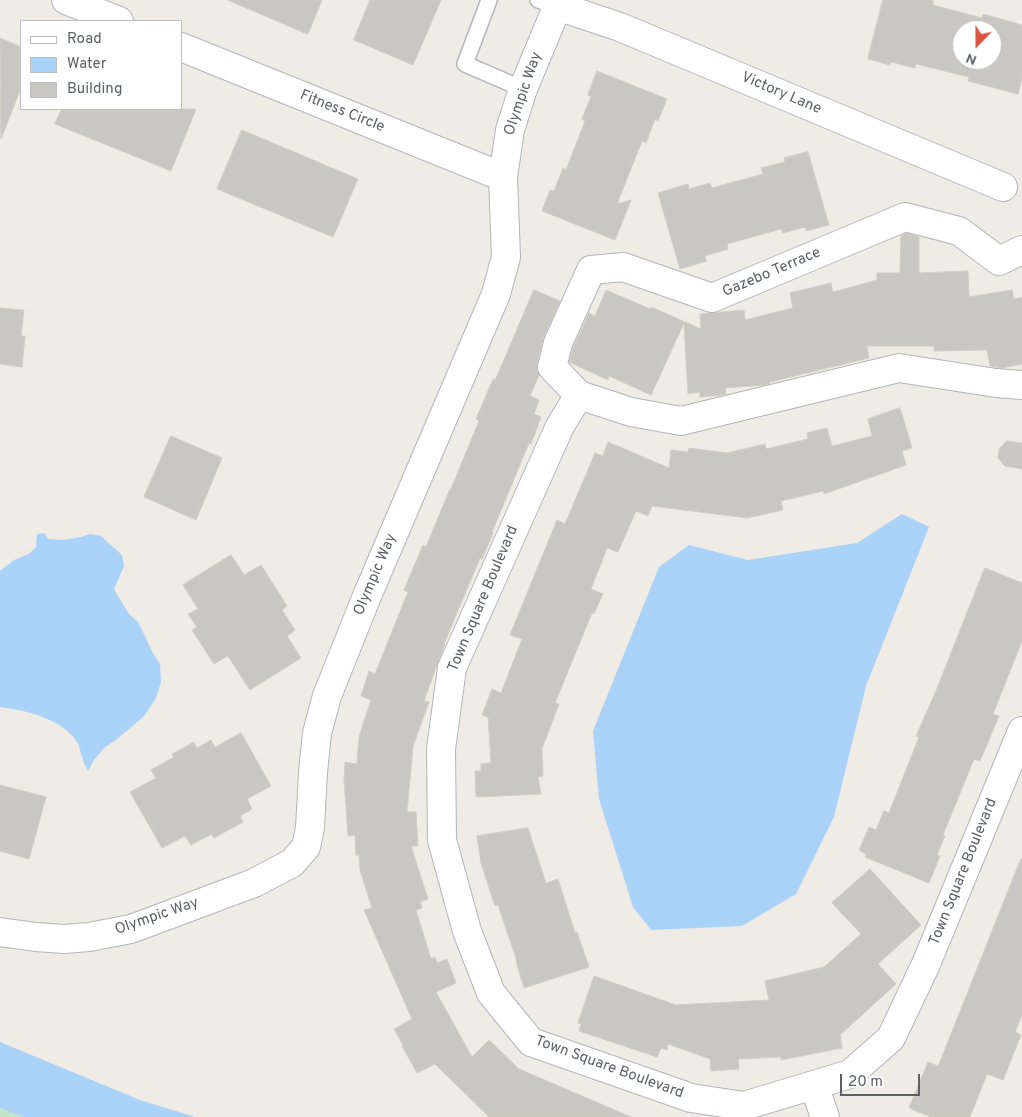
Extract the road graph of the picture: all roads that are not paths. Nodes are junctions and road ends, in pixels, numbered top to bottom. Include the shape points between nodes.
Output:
1 (66, 0) edge
2 (489, 0) edge
3 (552, 2) edge
4 (116, 20) edge
5 (182, 46) edge
6 (523, 89) junction
7 (503, 177) junction
8 (1004, 187) dead end
9 (1022, 250) edge
10 (1022, 385) edge
11 (579, 395) junction
12 (1022, 731) edge
13 (0, 932) edge
14 (814, 1084) junction
15 (824, 1117) edge

1 - 4 street
2 - 6 lane via 465,64
3 - 6 street, Olympic Way
3 - 8 street, Victory Lane via 620,27
5 - 7 street, Fitness Circle
6 - 7 street, Olympic Way via 510,130
7 - 13 street, Olympic Way via 506,257 496,294 327,696 317,733 306,847 292,864 254,882 131,929 64,939
9 - 11 street, Gazebo Terrace via 999,261 959,231 904,217 712,298 622,267 591,270 558,343 552,367
10 - 11 street via 899,368 681,421 631,412
11 - 14 street, Town Square Boulevard via 560,426 452,668 441,749 442,840 467,931 490,993 531,1042 691,1098 735,1105 744,1106
12 - 14 street, Town Square Boulevard via 926,964 891,1038 850,1074
14 - 15 street

